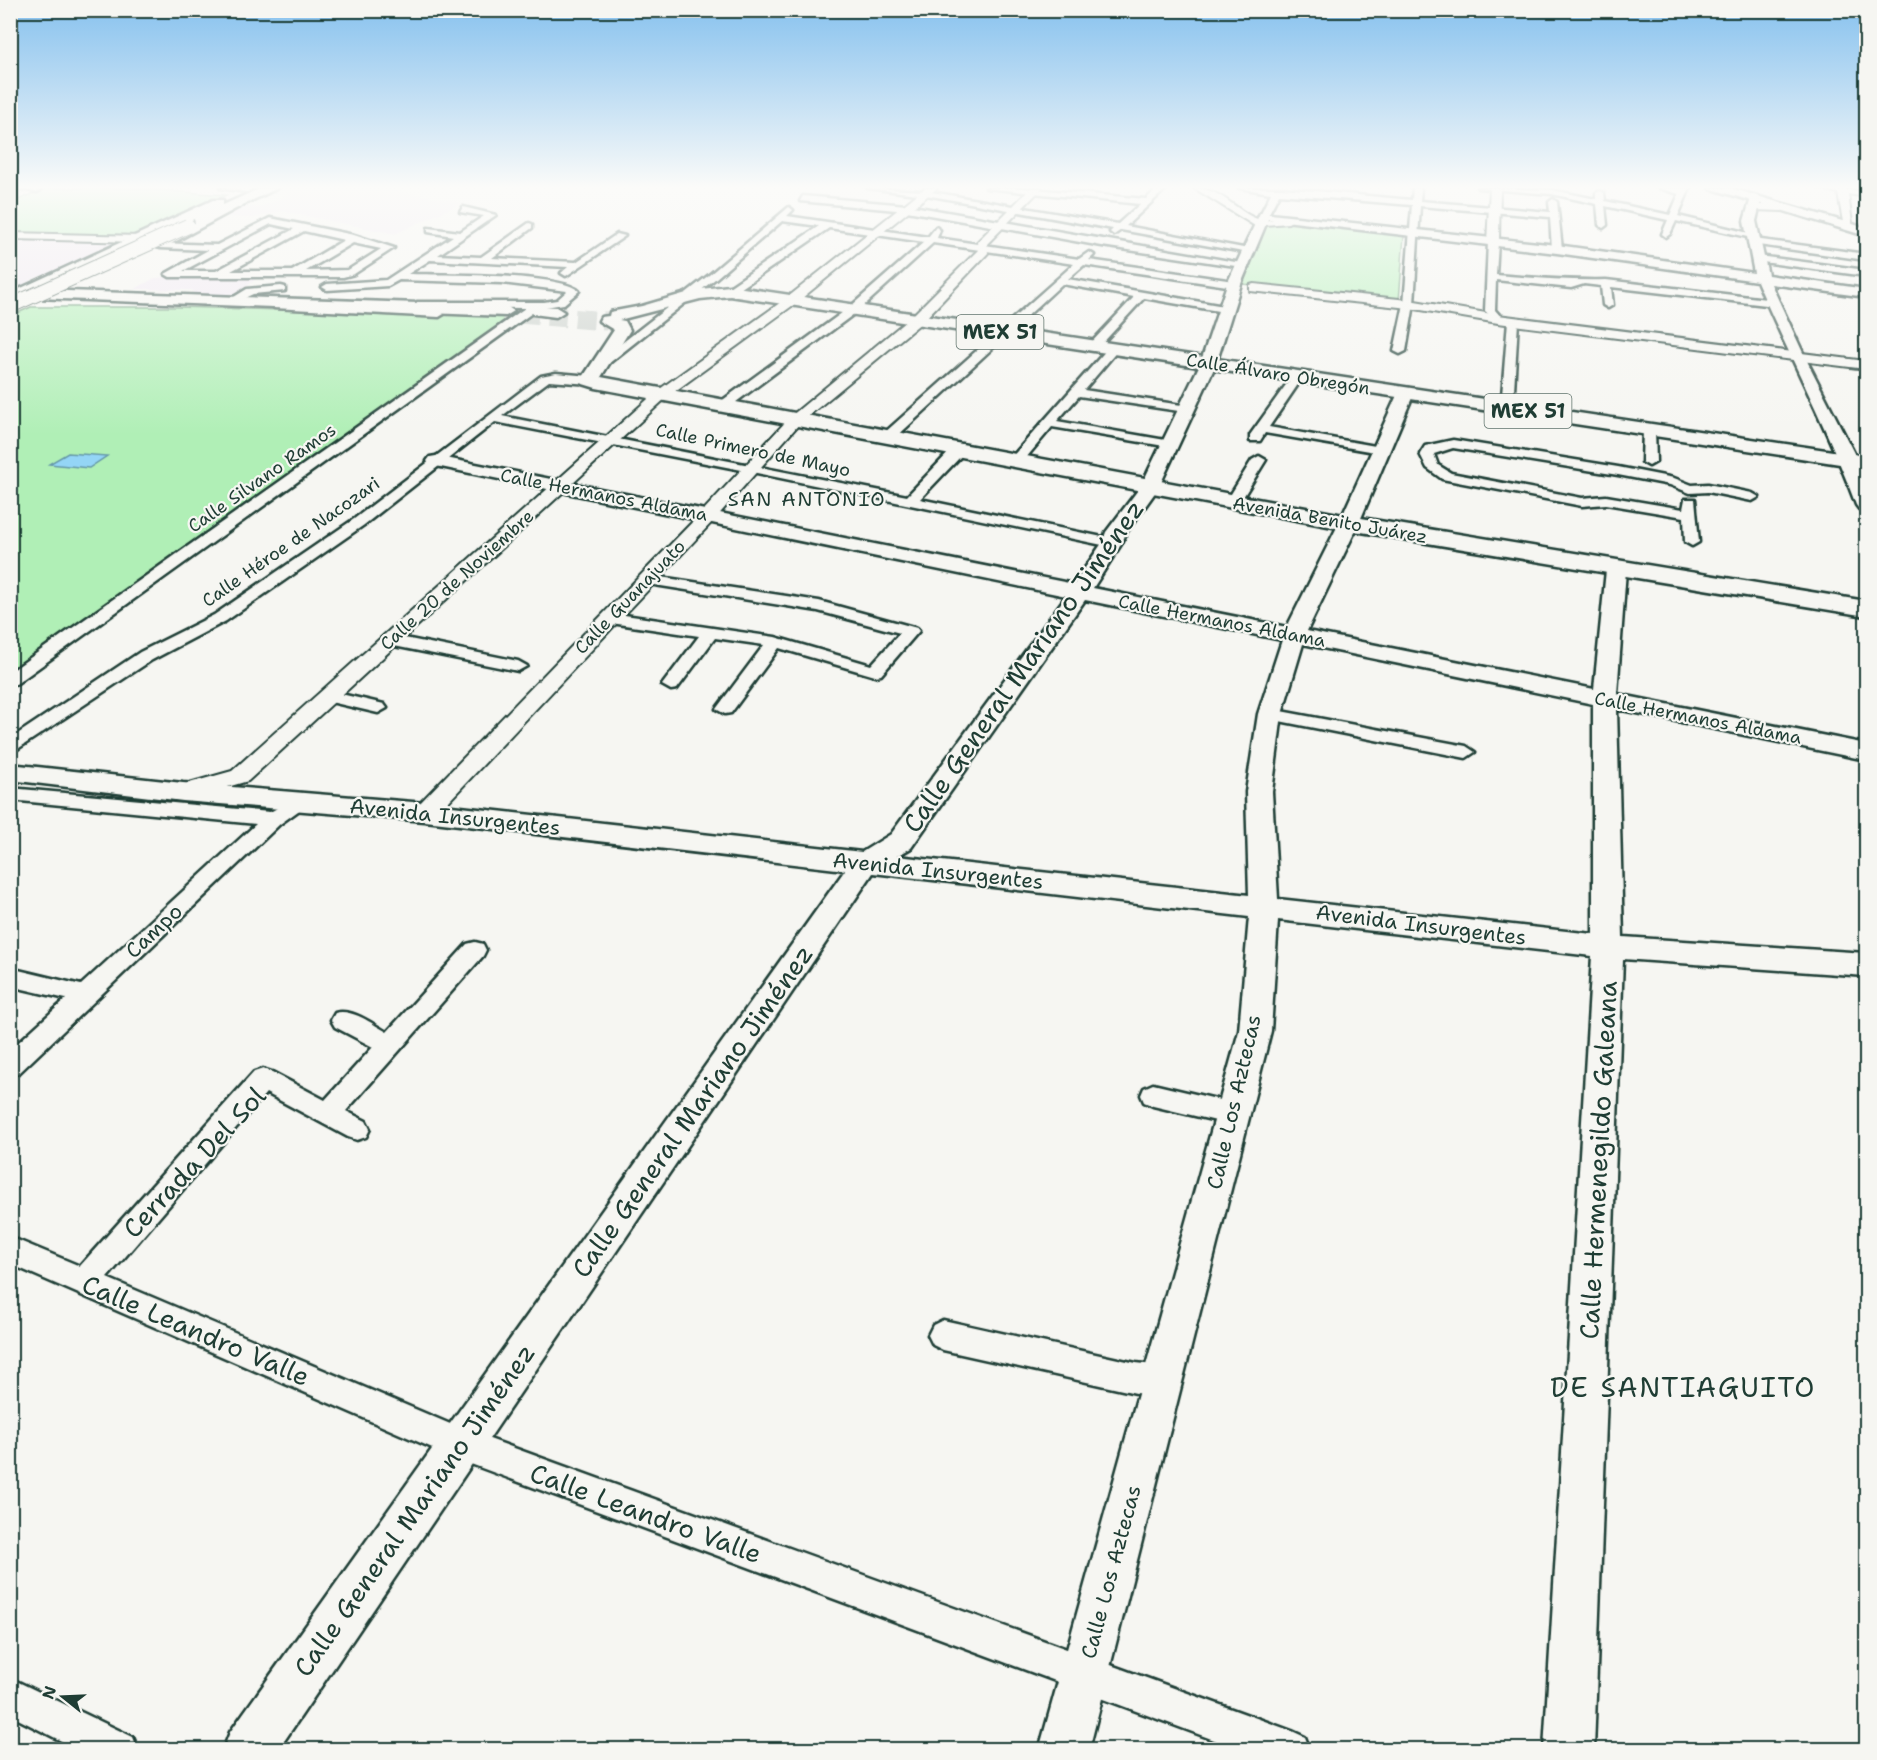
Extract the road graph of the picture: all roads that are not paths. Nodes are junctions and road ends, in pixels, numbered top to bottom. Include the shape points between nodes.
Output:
1 (71, 270) edge
2 (85, 270) edge
3 (104, 270) edge
4 (177, 270) edge
5 (226, 270) edge
6 (301, 270) edge
7 (353, 270) edge
8 (410, 270) edge
9 (569, 270) edge
10 (720, 270) edge
11 (760, 270) edge
12 (829, 270) edge
13 (897, 270) edge
14 (965, 270) edge
15 (1072, 270) edge
16 (1142, 270) edge
17 (1240, 270) edge
18 (1411, 270) edge
19 (1491, 270) edge
20 (1706, 270) edge
21 (1760, 270) edge
22 (1844, 270) edge
23 (1866, 273) edge
24 (215, 276) junction
25 (291, 276) junction
26 (712, 277) junction
27 (1491, 277) junction
28 (53, 278) junction
29 (398, 278) junction
30 (1762, 278) junction
31 (1060, 281) junction
32 (72, 284) junction
33 (549, 284) junction
34 (1234, 284) junction
35 (1606, 284) junction
36 (321, 287) dead end
37 (298, 288) dead end
38 (729, 291) junction
39 (1864, 293) edge
40 (690, 295) junction
41 (1141, 295) junction
42 (40, 298) junction
43 (234, 300) junction
44 (792, 300) junction
45 (12, 303) edge
46 (333, 303) junction
47 (1775, 303) junction
48 (1608, 304) dead end
49 (275, 306) junction
50 (1409, 307) junction
51 (854, 309) junction
52 (1224, 309) junction
53 (538, 311) junction
54 (917, 319) junction
55 (1498, 319) junction
56 (1513, 321) junction
57 (1003, 332) junction
58 (1094, 346) junction
59 (1113, 349) junction
60 (1400, 351) dead end
61 (1797, 357) junction
62 (1208, 364) junction
63 (1866, 365) edge
64 (595, 373) junction
65 (1297, 377) junction
66 (1076, 392) junction
67 (1406, 393) junction
68 (662, 394) junction
69 (724, 405) junction
70 (1507, 408) junction
71 (1188, 410) junction
72 (492, 418) junction
73 (796, 419) junction
74 (1048, 423) junction
75 (1649, 429) junction
76 (888, 437) junction
77 (612, 440) junction
78 (1171, 445) junction
79 (958, 451) junction
80 (1381, 451) junction
81 (1259, 460) dead end
82 (1857, 460) edge
83 (436, 462) junction
84 (1015, 462) junction
85 (1649, 462) junction
86 (752, 468) junction
87 (1618, 471) junction
88 (1674, 482) junction
89 (561, 486) junction
90 (1150, 487) junction
91 (1690, 489) junction
92 (1752, 497) dead end
93 (910, 501) junction
94 (1233, 502) junction
95 (1866, 505) edge
96 (1690, 514) junction
97 (708, 516) junction
98 (1349, 524) junction
99 (1692, 542) dead end
100 (1112, 543) junction
101 (1616, 570) junction
102 (647, 580) junction
103 (1078, 593) junction
104 (1866, 609) edge
105 (611, 618) junction
106 (710, 633) junction
107 (1294, 636) junction
108 (390, 640) junction
109 (775, 642) junction
110 (518, 666) dead end
111 (10, 680) edge
112 (671, 684) dead end
113 (328, 696) junction
114 (1605, 699) junction
115 (378, 708) dead end
116 (725, 709) dead end
117 (1270, 714) junction
118 (10, 748) edge
119 (1466, 752) dead end
120 (1866, 752) edge
121 (10, 772) edge
122 (240, 776) junction
123 (183, 792) junction
124 (10, 794) edge
125 (302, 801) junction
126 (425, 812) junction
127 (273, 819) junction
128 (865, 863) junction
129 (1264, 907) junction
130 (1608, 947) junction
131 (475, 950) dead end
132 (1866, 965) edge
133 (10, 977) edge
134 (86, 995) junction
135 (343, 1020) dead end
136 (390, 1045) junction
137 (10, 1066) edge
138 (1153, 1095) dead end
139 (328, 1114) junction
140 (1233, 1114) junction
141 (357, 1129) dead end
142 (10, 1250) edge
143 (85, 1282) junction
144 (943, 1335) dead end
145 (1162, 1381) junction
146 (460, 1444) junction
147 (1084, 1674) junction
148 (10, 1696) edge
149 (120, 1749) edge
150 (248, 1749) edge
151 (1064, 1749) edge
152 (1292, 1749) edge
153 (1569, 1749) edge

1 - 28 main road
2 - 45 main road, bridge
3 - 32 main road
4 - 24 street via 170,274
5 - 24 street
6 - 25 street
7 - 25 street
8 - 29 street
9 - 33 street
10 - 26 street
11 - 38 street
12 - 44 street, Calle 20 de Noviembre
13 - 51 street
14 - 54 street, Calle Guanajuato
15 - 31 street
16 - 34 street
17 - 34 main road, Calle General Mariano Jiménez
18 - 50 street
19 - 27 street
20 - 30 main road
21 - 30 main road
22 - 23 street
24 - 25 street
26 - 38 street
26 - 40 street
27 - 35 street via 1571,285 1583,281
27 - 55 street via 1490,311
28 - 32 street via 53,284
28 - 45 main road
29 - 33 street
29 - 36 street via 378,285
30 - 39 main road
30 - 47 main road
31 - 41 street
31 - 57 street
32 - 42 main road
33 - 53 street via 574,291
34 - 50 street
34 - 52 main road, Calle General Mariano Jiménez
35 - 47 street via 1663,295
35 - 48 street
37 - 43 street via 251,291
38 - 40 main road, Calle Álvaro Obregón
38 - 44 main road, Calle Álvaro Obregón
40 - 64 street
40 - 64 main road, Calle Álvaro Obregón via 641,313 612,318 622,330
41 - 52 street
41 - 58 street
42 - 43 main road
42 - 45 main road
42 - 49 main road
43 - 46 main road
44 - 51 main road, Calle Álvaro Obregón / MEX 51
44 - 68 street, Calle 20 de Noviembre
46 - 49 main road via 504,312
46 - 53 street
47 - 61 main road
49 - 53 street via 380,312
50 - 55 street
50 - 60 street
51 - 54 main road, Calle Álvaro Obregón / MEX 51
51 - 69 street
52 - 62 main road, Calle General Mariano Jiménez
53 - 111 street, Calle Silvano Ramos
54 - 57 main road, Calle Álvaro Obregón / MEX 51
54 - 73 street, Calle Guanajuato
55 - 56 street
56 - 61 street
56 - 70 street
57 - 58 main road, Calle Álvaro Obregón / MEX 51
57 - 76 street
58 - 59 main road, Calle Álvaro Obregón / MEX 51
59 - 62 main road, Calle Álvaro Obregón / MEX 51
59 - 66 street
61 - 63 street
61 - 82 main road
62 - 65 main road, Calle Álvaro Obregón / MEX 51
62 - 71 main road, Calle General Mariano Jiménez
64 - 68 main road, Avenida Benito Juárez
64 - 72 street, Calle Héroe de Nacozari via 545,378
65 - 67 main road, Calle Álvaro Obregón / MEX 51
65 - 80 street via 1258,434
66 - 71 street
66 - 74 street
67 - 70 main road, Calle Álvaro Obregón / MEX 51
67 - 80 main road, Calle Los Aztecas
68 - 69 main road, Avenida Benito Juárez
68 - 77 street, Calle 20 de Noviembre
69 - 73 main road, Avenida Benito Juárez
70 - 75 main road, Calle Álvaro Obregón / MEX 51
71 - 78 main road, Calle General Mariano Jiménez
72 - 77 street, Calle Primero de Mayo
72 - 83 street, Calle Héroe de Nacozari
73 - 76 main road, Avenida Benito Juárez
73 - 86 street, Calle Guanajuato
74 - 78 street
74 - 84 street
75 - 82 main road, Calle Álvaro Obregón / MEX 51
75 - 85 street
76 - 79 main road, Avenida Benito Juárez
77 - 86 street, Calle Primero de Mayo
77 - 89 street, Calle 20 de Noviembre
78 - 90 main road, Calle General Mariano Jiménez
79 - 84 main road, Avenida Benito Juárez
79 - 93 street
80 - 98 main road, Calle Los Aztecas
81 - 94 street
82 - 95 main road
83 - 89 main road, Calle Hermanos Aldama
83 - 118 street, Calle Héroe de Nacozari via 359,522 220,618 146,656
84 - 90 main road, Avenida Benito Juárez
85 - 87 street
85 - 88 street
86 - 93 street, Calle Primero de Mayo
86 - 97 street, Calle Guanajuato
87 - 88 street
87 - 96 street via 1454,444 1430,449 1427,454 1435,470 1447,476 1582,502 1606,500
88 - 91 street
89 - 97 main road, Calle Hermanos Aldama
89 - 108 street, Calle 20 de Noviembre
90 - 94 main road, Avenida Benito Juárez
90 - 100 main road, Calle General Mariano Jiménez
91 - 92 street via 1708,488
91 - 96 street
93 - 100 street, Calle Primero de Mayo
94 - 98 main road, Avenida Benito Juárez
96 - 99 street
97 - 102 street, Calle Guanajuato
97 - 103 main road, Calle Hermanos Aldama
98 - 101 main road, Avenida Benito Juárez
98 - 107 main road, Calle Los Aztecas
100 - 103 main road, Calle General Mariano Jiménez
101 - 104 main road, Avenida Benito Juárez
101 - 114 main road, Calle Hermenegildo Galeana
102 - 105 street, Calle Guanajuato
102 - 109 street via 819,606 912,631 875,671
103 - 107 main road, Calle Hermanos Aldama
103 - 128 main road, Calle General Mariano Jiménez via 901,840
105 - 106 street
105 - 126 street, Calle Guanajuato
106 - 109 street
106 - 112 street
107 - 114 main road, Calle Hermanos Aldama
107 - 117 main road, Calle Los Aztecas
108 - 110 street
108 - 113 street, Calle 20 de Noviembre
109 - 116 street
113 - 115 street
113 - 122 street, Calle 20 de Noviembre
114 - 120 main road, Calle Hermanos Aldama
114 - 130 main road, Calle Hermenegildo Galeana
117 - 119 street
117 - 129 main road, Calle Los Aztecas via 1259,792
121 - 123 main road, Avenida Insurgentes
122 - 123 street, Calle 20 de Noviembre
122 - 125 street via 241,784 249,789 298,793
123 - 125 main road, Avenida Insurgentes
124 - 127 street
125 - 126 main road, Avenida Insurgentes
125 - 127 street, Campo
126 - 128 main road, Avenida Insurgentes
127 - 134 street, Campo
128 - 129 main road, Avenida Insurgentes
128 - 146 main road, Calle General Mariano Jiménez
129 - 130 main road, Avenida Insurgentes
129 - 140 main road, Calle Los Aztecas via 1255,1031
130 - 132 main road, Avenida Insurgentes
130 - 153 main road, Calle Hermenegildo Galeana
131 - 136 street
133 - 134 street
134 - 137 street, Campo
135 - 136 street
136 - 139 street
138 - 140 street
139 - 141 street
139 - 143 street, Cerrada Del Sol via 262,1079
140 - 145 main road, Calle Los Aztecas
142 - 143 street, Calle Leandro Valle
143 - 146 street, Calle Leandro Valle
144 - 145 street
145 - 147 main road, Calle Los Aztecas
146 - 147 street, Calle Leandro Valle
146 - 150 main road, Calle General Mariano Jiménez
147 - 151 main road, Calle Los Aztecas
147 - 152 street, Calle Leandro Valle
148 - 149 street

